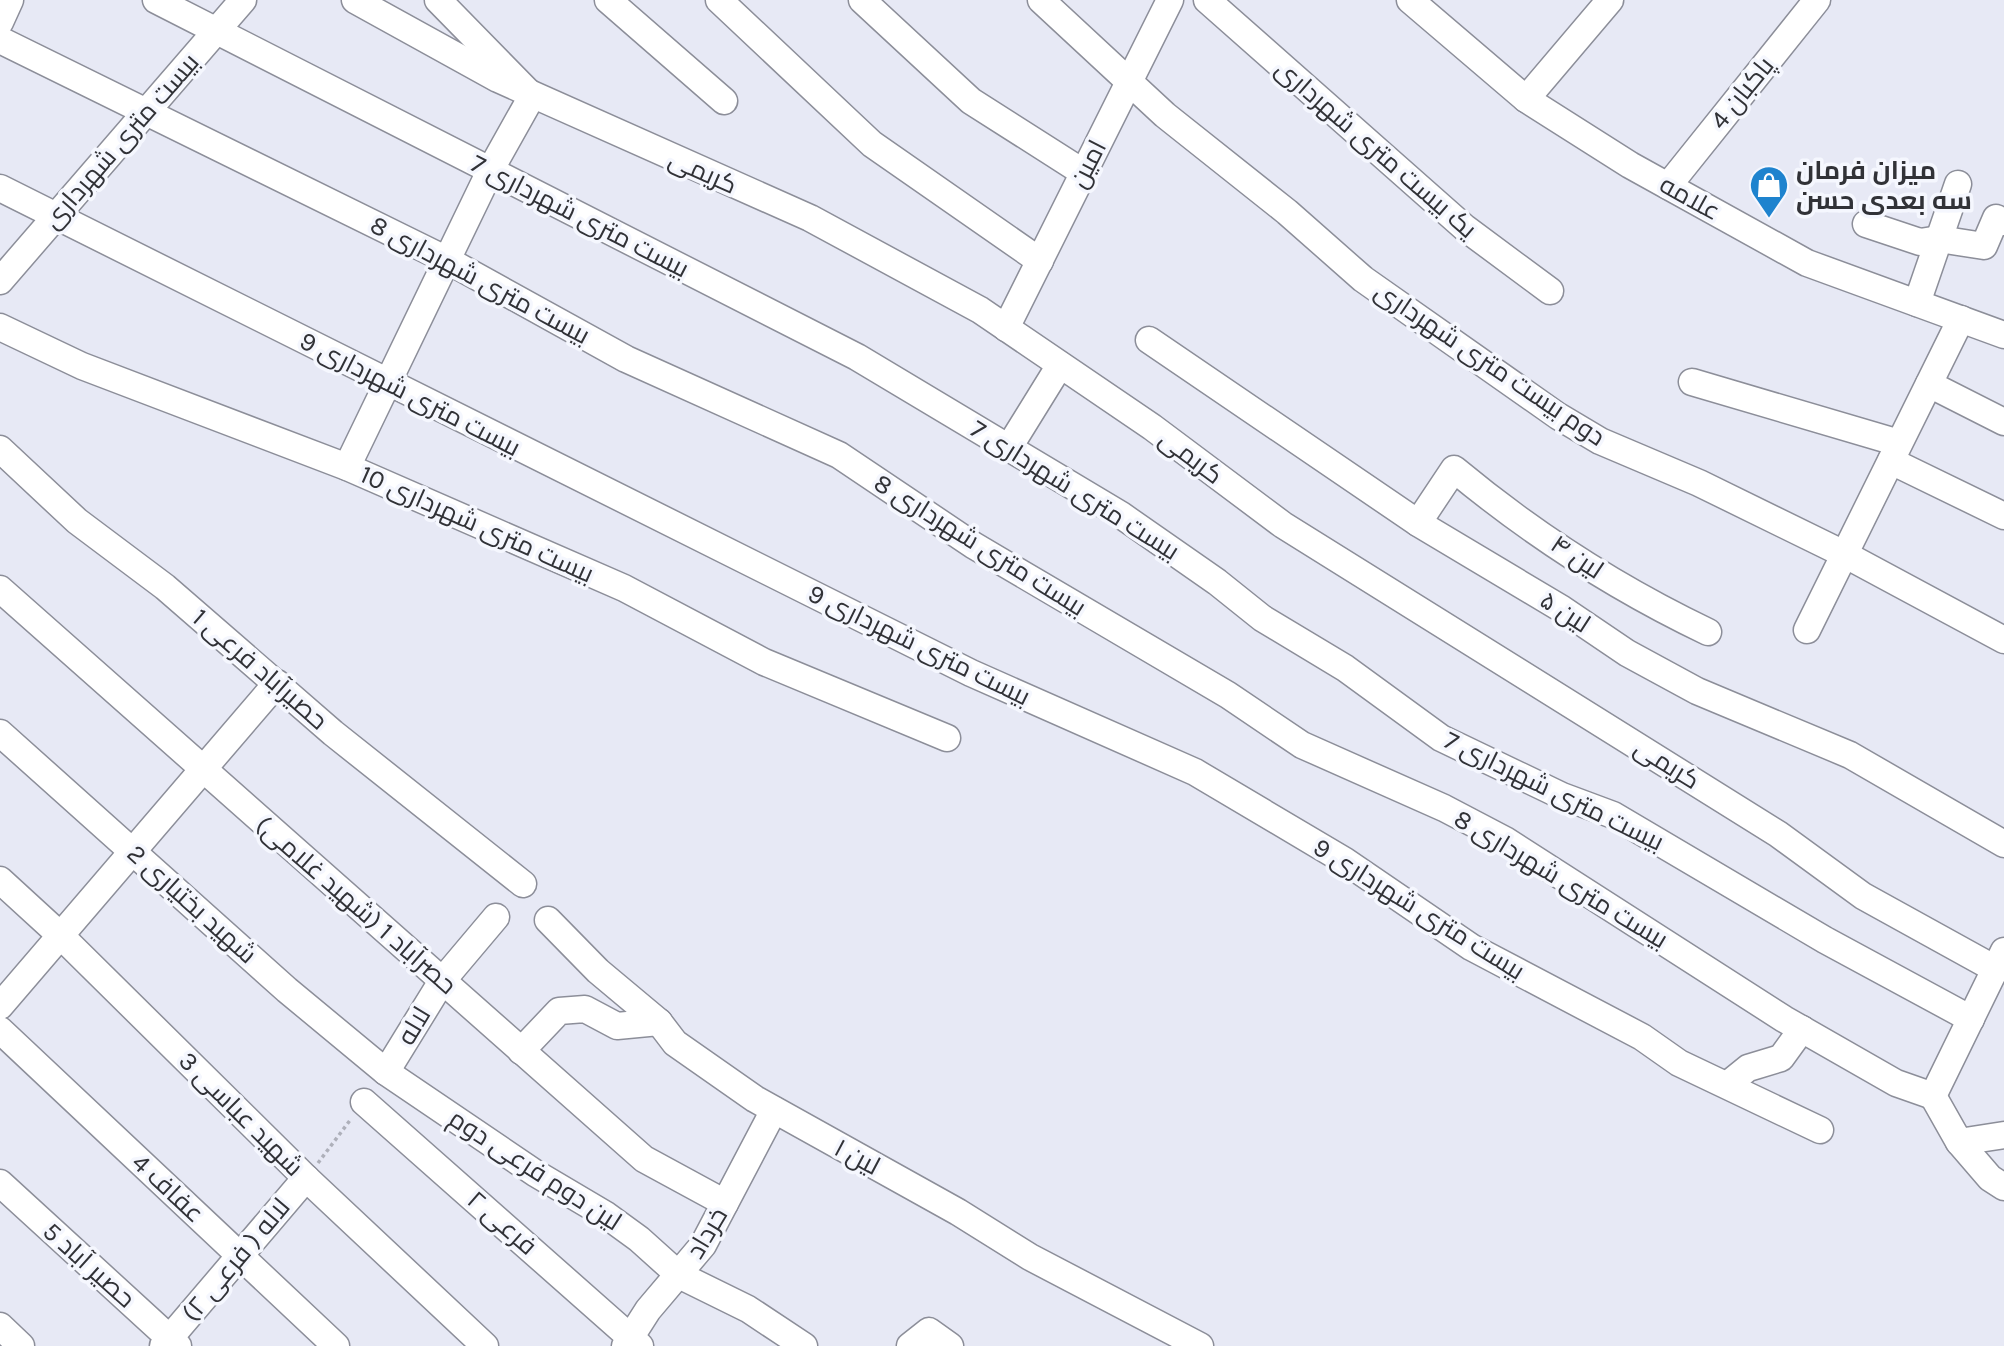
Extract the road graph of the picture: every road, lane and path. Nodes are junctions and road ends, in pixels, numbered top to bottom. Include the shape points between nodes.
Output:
1 (10, 0) edge
2 (156, 0) edge
3 (243, 0) edge
4 (355, 0) edge
5 (439, 0) edge
6 (608, 0) edge
7 (719, 0) edge
8 (862, 0) edge
9 (1041, 0) edge
10 (1170, 0) edge
11 (1207, 0) edge
12 (1410, 0) edge
13 (1610, 0) edge
14 (1817, 0) edge
15 (0, 22) edge
16 (215, 32) junction
17 (0, 40) edge
18 (1130, 82) junction
19 (532, 96) junction
20 (1526, 99) junction
21 (724, 101) dead end
22 (148, 110) junction
23 (491, 169) junction
24 (1084, 173) junction
25 (1958, 184) dead end
26 (1668, 186) junction
27 (0, 188) edge
28 (57, 215) junction
29 (2004, 222) edge
30 (1866, 224) dead end
31 (1939, 239) junction
32 (447, 260) junction
33 (1040, 261) junction
34 (0, 281) edge
35 (1550, 291) dead end
36 (1917, 303) junction
37 (1961, 319) junction
38 (0, 327) edge
39 (1006, 328) junction
40 (2004, 335) edge
41 (1149, 340) dead end
42 (1060, 365) junction
43 (1692, 382) dead end
44 (388, 383) junction
45 (1929, 384) junction
46 (2004, 422) edge
47 (0, 449) edge
48 (1008, 449) junction
49 (1895, 452) junction
50 (347, 467) junction
51 (2004, 516) edge
52 (1418, 523) junction
53 (1844, 554) junction
54 (0, 589) edge
55 (1807, 630) dead end
56 (1708, 632) dead end
57 (2004, 640) edge
58 (277, 683) junction
59 (0, 733) edge
60 (947, 738) dead end
61 (202, 770) junction
62 (2004, 844) edge
63 (134, 850) junction
64 (0, 880) edge
65 (523, 884) dead end
66 (496, 917) dead end
67 (548, 920) dead end
68 (61, 935) junction
69 (1998, 977) edge
70 (442, 981) junction
71 (0, 1006) edge
72 (1971, 1019) junction
73 (659, 1023) junction
74 (1802, 1029) junction
75 (0, 1030) edge
76 (521, 1051) junction
77 (386, 1072) junction
78 (1727, 1085) junction
79 (1933, 1096) junction
80 (364, 1102) joint
81 (774, 1110) junction
82 (1820, 1130) dead end
83 (2004, 1135) edge
84 (1959, 1142) junction
85 (306, 1178) junction
86 (0, 1184) edge
87 (2004, 1187) edge
88 (725, 1203) junction
89 (240, 1256) junction
90 (679, 1275) junction
91 (0, 1326) edge
92 (170, 1343) edge
93 (632, 1343) edge
94 (21, 1346) edge
95 (336, 1346) edge
96 (485, 1346) edge
97 (804, 1346) edge
98 (910, 1346) edge
99 (950, 1346) edge
100 (1200, 1346) edge

1 - 15 street
2 - 16 street, بیست متری شهرداری 7
3 - 16 street, بیست متری شهرداری
4 - 19 street, کریمی
5 - 19 street
6 - 21 street
7 - 33 street via 872,144
8 - 24 street via 971,101
9 - 18 street, دوم بیست متری شهرداری
10 - 18 street, امین
11 - 35 street, یک بیست متری شهرداری via 1465,228
12 - 20 street, علامه
13 - 20 street
14 - 26 street, پاکبان 4
16 - 22 street, بیست متری شهرداری
16 - 23 street, بیست متری شهرداری 7
17 - 22 street, بیست متری شهرداری 8
18 - 24 street, امین
18 - 53 street, دوم بیست متری شهرداری via 1363,279 1558,416 1600,441
19 - 23 street
19 - 39 street, کریمی via 810,218
20 - 26 street, علامه
22 - 28 street, بیست متری شهرداری
22 - 32 street, بیست متری شهرداری 8
23 - 32 street
23 - 48 street, بیست متری شهرداری 7 via 857,357
24 - 33 street, امین
25 - 31 street
26 - 36 street, علامه via 1807,262
27 - 28 street, بیست متری شهرداری 9
28 - 34 street, بیست متری شهرداری
28 - 44 street, بیست متری شهرداری 9
29 - 31 street via 1996,218 1984,246
30 - 31 street via 1920,242
31 - 36 street
32 - 44 street
32 - 74 street, بیست متری شهرداری 8 via 626,359 839,455 973,545 1228,695 1303,745 1505,840
33 - 39 street, امین
36 - 37 street, علامه
37 - 40 street, علامه
37 - 45 street
38 - 50 street, بیست متری شهرداری 10 via 82,366
39 - 42 street, کریمی
41 - 52 street, لین ۵
42 - 48 street
42 - 69 street, کریمی via 1331,556 1778,834 1863,896
43 - 49 street
44 - 50 street
44 - 78 street, بیست متری شهرداری 9 via 971,673 1195,772 1345,861 1471,947
45 - 46 street
45 - 49 street
47 - 58 street, حصیرآباد فرعی 1 via 77,521 165,587
48 - 72 street, بیست متری شهرداری 7 via 1121,514 1262,618 1345,668 1441,738 1562,796 1614,815 1836,946
49 - 51 street
49 - 53 street
50 - 60 street, بیست متری شهرداری 10 via 624,588 764,662
52 - 56 street, لین ۴ via 1454,469 1598,572
52 - 62 street, لین ۵ via 1661,673 1850,755
53 - 55 street
53 - 57 street, دوم بیست متری شهرداری
54 - 61 street, حصرآباد 1 (شهید غلامی)
58 - 61 street
58 - 65 street, حصیرآباد فرعی 1
59 - 63 street, شهید بختیاری 2
61 - 63 street
61 - 70 street, حصرآباد 1 (شهید غلامی)
63 - 68 street
63 - 77 street, شهید بختیاری 2
64 - 68 street, شهید عباسی 3
66 - 70 street, لاله
67 - 73 street, لین ۱
68 - 71 street
68 - 85 street, شهید عباسی 3
69 - 72 street
70 - 76 street, حصرآباد 1 (شهید غلامی)
70 - 77 street, لاله
72 - 79 street
73 - 76 street via 617,1026 585,1009 559,1011
73 - 81 street, لین ۱ via 693,1058
74 - 78 street via 1781,1058 1748,1068
74 - 79 street, بیست متری شهرداری 8 via 1896,1083
75 - 89 street, عفاف 4
76 - 88 street, حصرآباد 1 (شهید غلامی) via 643,1159
77 - 90 street, لین دوم فرعی دوم via 606,1215
78 - 82 street, بیست متری شهرداری 9
79 - 84 street
80 - 85 path, لاله ( فرعی ۲)
80 - 93 street, ۲ فرعی
81 - 88 street, خرداد
81 - 100 street, لین ۱ via 1030,1257
83 - 84 street
84 - 87 street via 1990,1178
85 - 89 street, لاله ( فرعی ۲)
85 - 96 street, شهید عباسی 3
86 - 92 street, حصیر آباد 5
88 - 90 street, خرداد via 703,1245
89 - 92 street, لاله ( فرعی ۲)
89 - 95 street, عفاف 4
90 - 93 street, خرداد via 648,1310
90 - 97 street, لین دوم فرعی دوم via 748,1309
91 - 94 street
98 - 99 street via 929,1331

